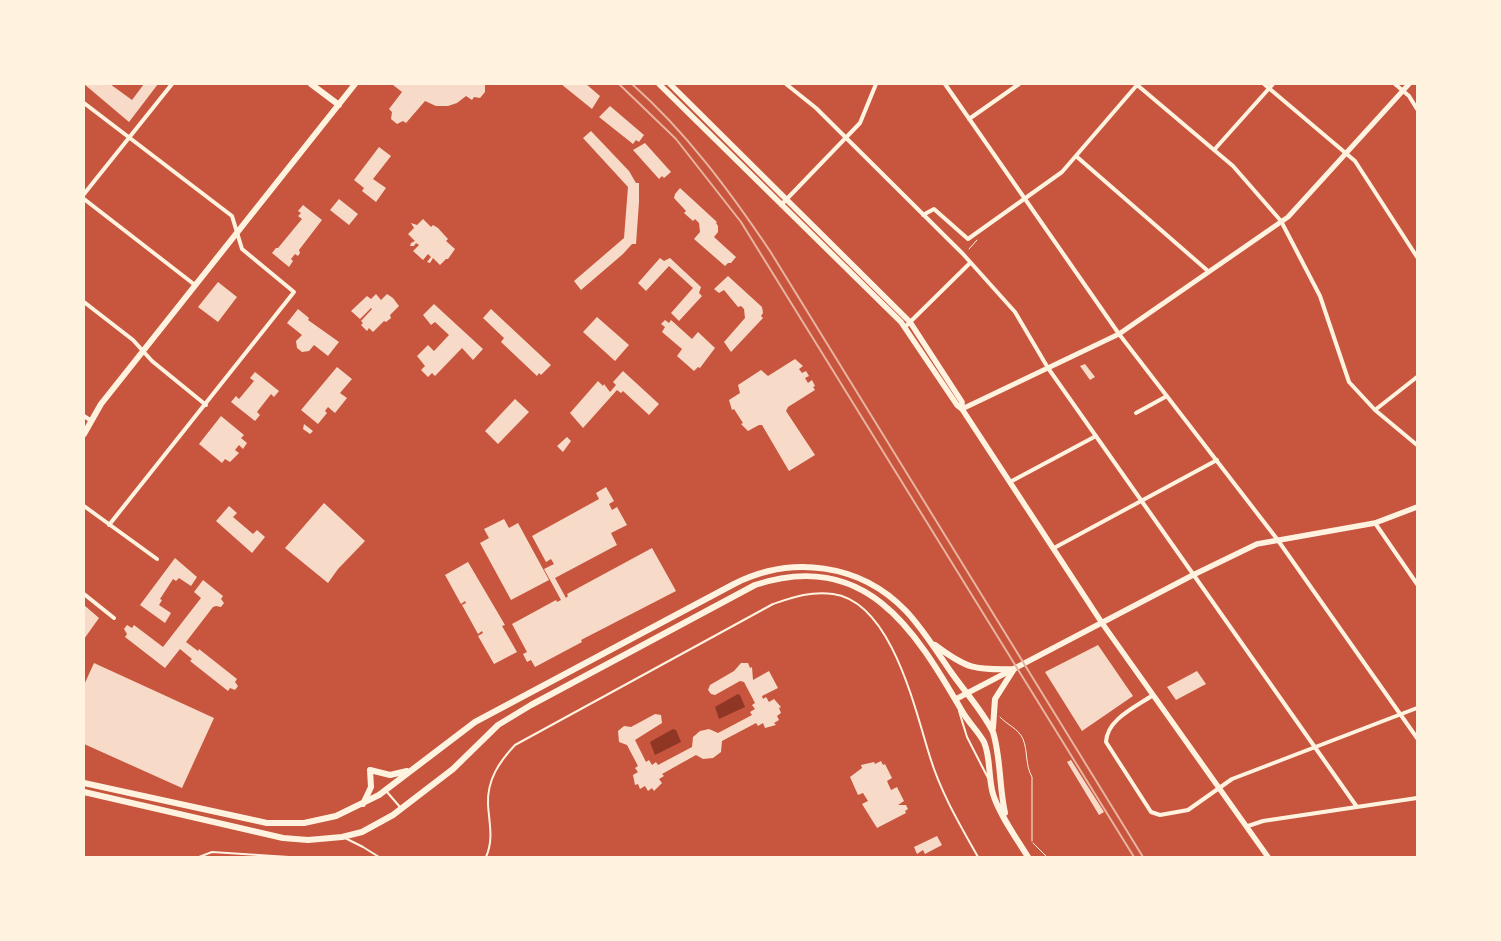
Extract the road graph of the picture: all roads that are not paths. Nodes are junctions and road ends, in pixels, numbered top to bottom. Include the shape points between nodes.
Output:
1 (172, 84) edge
2 (311, 84) edge
3 (355, 84) edge
4 (659, 84) edge
5 (670, 84) edge
6 (786, 84) edge
7 (876, 84) edge
8 (945, 84) edge
9 (1019, 84) edge
10 (1137, 84) edge
11 (1264, 84) edge
12 (1273, 84) edge
13 (1395, 84) edge
14 (1409, 84) edge
15 (1269, 88) junction
16 (1403, 90) junction
17 (84, 103) edge
18 (339, 105) junction
19 (1417, 109) edge
20 (969, 119) junction
21 (129, 138) junction
22 (845, 138) junction
23 (1214, 150) junction
24 (1345, 154) junction
25 (1076, 156) junction
26 (84, 194) edge
27 (84, 199) edge
28 (787, 199) junction
29 (1024, 199) junction
30 (781, 205) junction
31 (923, 215) junction
32 (1280, 221) junction
33 (237, 232) junction
34 (1417, 257) edge
35 (970, 263) junction
36 (1208, 271) junction
37 (195, 285) junction
38 (84, 302) edge
39 (907, 325) junction
40 (1119, 334) junction
41 (143, 351) junction
42 (1048, 368) junction
43 (1417, 376) edge
44 (1167, 396) junction
45 (206, 405) junction
46 (962, 409) junction
47 (1375, 410) junction
48 (1136, 413) dead end
49 (84, 416) edge
50 (90, 420) junction
51 (84, 434) edge
52 (1096, 436) junction
53 (1417, 445) edge
54 (1217, 460) junction
55 (1010, 482) junction
56 (1141, 502) junction
57 (84, 506) edge
58 (1417, 507) edge
59 (1375, 523) junction
60 (109, 525) junction
61 (1277, 539) junction
62 (1054, 548) junction
63 (156, 559) dead end
64 (1193, 575) junction
65 (1417, 584) edge
66 (84, 594) edge
67 (114, 618) dead end
68 (1102, 623) junction
69 (929, 640) junction
70 (1014, 669) junction
71 (966, 693) junction
72 (1153, 695) junction
73 (956, 699) junction
74 (1417, 708) edge
75 (1400, 715) junction
76 (993, 732) junction
77 (1417, 738) edge
78 (1314, 748) junction
79 (410, 770) junction
80 (84, 782) edge
81 (990, 783) junction
82 (1219, 787) junction
83 (385, 790) junction
84 (84, 792) edge
85 (1417, 798) edge
86 (363, 804) junction
87 (1356, 807) junction
88 (401, 809) junction
89 (1006, 819) junction
90 (1248, 826) junction
91 (342, 837) junction
92 (199, 857) edge
93 (289, 857) edge
94 (379, 857) edge
95 (486, 857) edge
96 (978, 857) edge
97 (1028, 857) edge
98 (1268, 857) edge

1 - 21 street
2 - 18 main road
3 - 18 main road
4 - 30 main road
5 - 28 main road
6 - 22 street via 816,108
7 - 22 street via 860,123
8 - 20 street
9 - 20 street
10 - 23 street
10 - 25 street
11 - 15 street
12 - 15 street
13 - 16 street
14 - 16 street
15 - 23 street
15 - 24 street
16 - 19 street
16 - 24 street
17 - 21 street
18 - 33 main road
20 - 29 street
21 - 26 street
21 - 33 street via 232,216
22 - 28 street
22 - 31 street
23 - 32 street via 1233,166
24 - 32 street via 1288,217
24 - 34 street via 1355,161
25 - 29 street via 1062,172
25 - 36 street
27 - 37 street
28 - 30 street
28 - 39 main road
29 - 31 street via 968,239 934,209
29 - 40 street
30 - 39 main road
31 - 35 street
32 - 36 street
32 - 47 street via 1320,296 1349,382
33 - 37 main road
33 - 45 street via 242,249 294,292
35 - 39 street
35 - 42 street via 1015,312
36 - 40 street
37 - 41 main road
38 - 41 street
39 - 46 main road
40 - 42 street
40 - 44 street
41 - 45 street
41 - 50 main road
42 - 46 street
42 - 52 street
43 - 47 street
44 - 48 street
44 - 54 street
45 - 60 street
46 - 55 main road
47 - 53 street
49 - 50 street
50 - 51 main road
52 - 55 street
52 - 56 street
54 - 56 street
54 - 61 street
55 - 62 main road
56 - 62 street
56 - 64 street
57 - 60 street
58 - 59 main road
59 - 61 main road
59 - 65 street
60 - 63 street
61 - 64 main road via 1244,550
61 - 75 street
62 - 68 main road
64 - 68 main road
64 - 78 street
66 - 67 street
68 - 70 main road
68 - 72 main road
69 - 70 main road via 957,662 970,667
69 - 71 main road
69 - 79 main road via 898,603 855,576 806,566 769,570 739,581 475,722
70 - 71 main road
70 - 76 main road via 995,699
71 - 73 main road
71 - 76 main road
72 - 82 main road
72 - 82 street via 1115,722 1106,735 1107,745 1154,815 1188,810
73 - 81 lane via 967,738
73 - 81 main road via 985,744
73 - 88 main road via 912,632 877,599 830,579 779,578 743,590 508,718 453,769
74 - 75 street
75 - 77 street
75 - 78 street
76 - 89 main road
78 - 82 street
78 - 87 street
79 - 83 main road
79 - 86 main road via 390,775 370,770 371,787
80 - 86 main road via 267,823 316,821
81 - 89 main road
82 - 90 main road
83 - 86 main road
83 - 88 lane
84 - 91 main road via 283,838
85 - 87 street
87 - 90 street
88 - 91 main road via 370,828
89 - 97 main road
90 - 98 main road
91 - 94 lane
92 - 93 lane via 212,852
95 - 96 lane via 491,841 488,803 491,781 515,745 773,604 808,593 835,594 855,602 873,618 886,638 912,697 940,785

